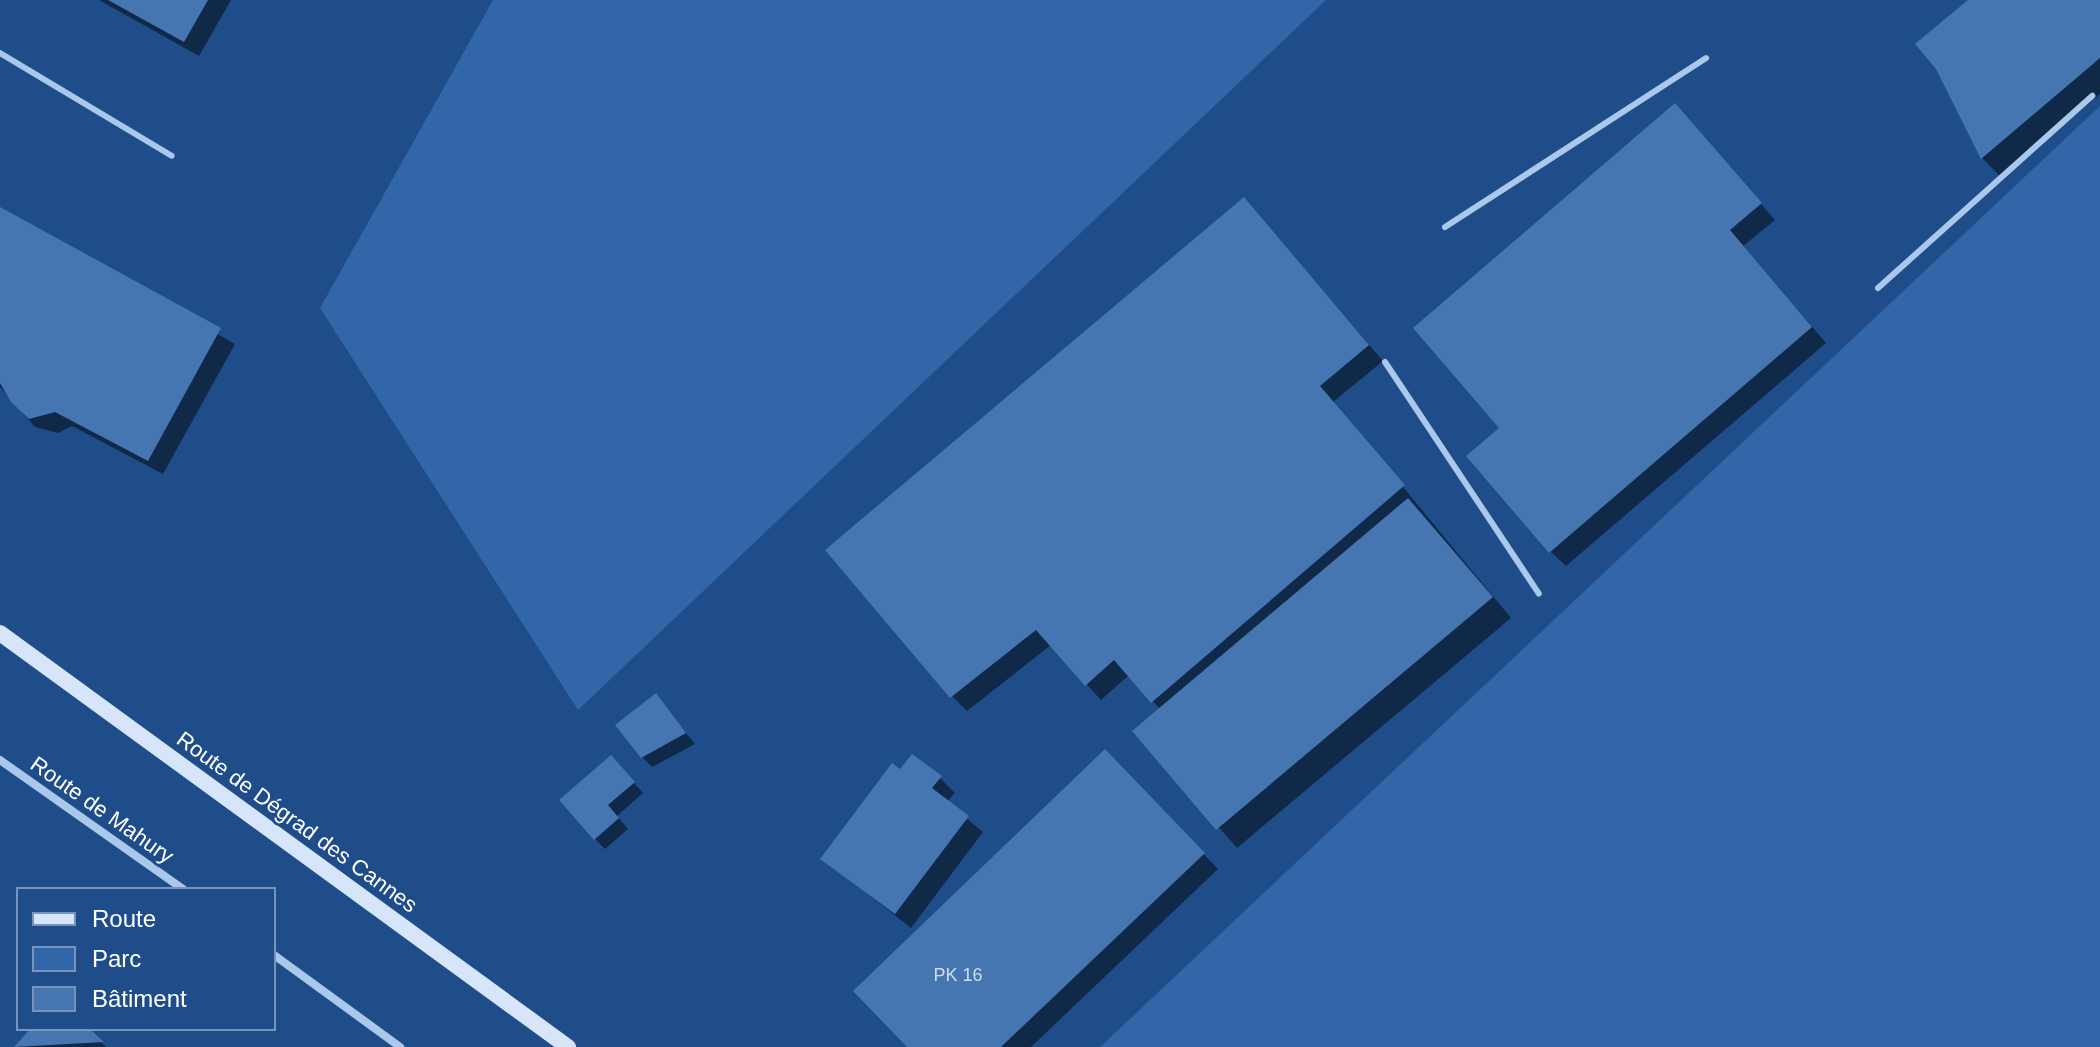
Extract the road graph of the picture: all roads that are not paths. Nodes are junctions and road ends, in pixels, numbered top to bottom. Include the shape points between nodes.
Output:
1 (0, 53) edge
2 (1706, 58) dead end
3 (2092, 96) dead end
4 (172, 156) dead end
5 (1445, 227) dead end
6 (1878, 288) dead end
7 (1385, 362) dead end
8 (1539, 594) dead end
9 (0, 633) edge
10 (0, 760) edge
11 (180, 887) edge
12 (276, 956) edge
13 (400, 1047) edge
14 (568, 1047) edge

1 - 4 lane
2 - 5 lane
3 - 6 lane
7 - 8 lane
9 - 14 street, Route de Dégrad des Cannes
10 - 11 street, Route de Mahury
12 - 13 street

